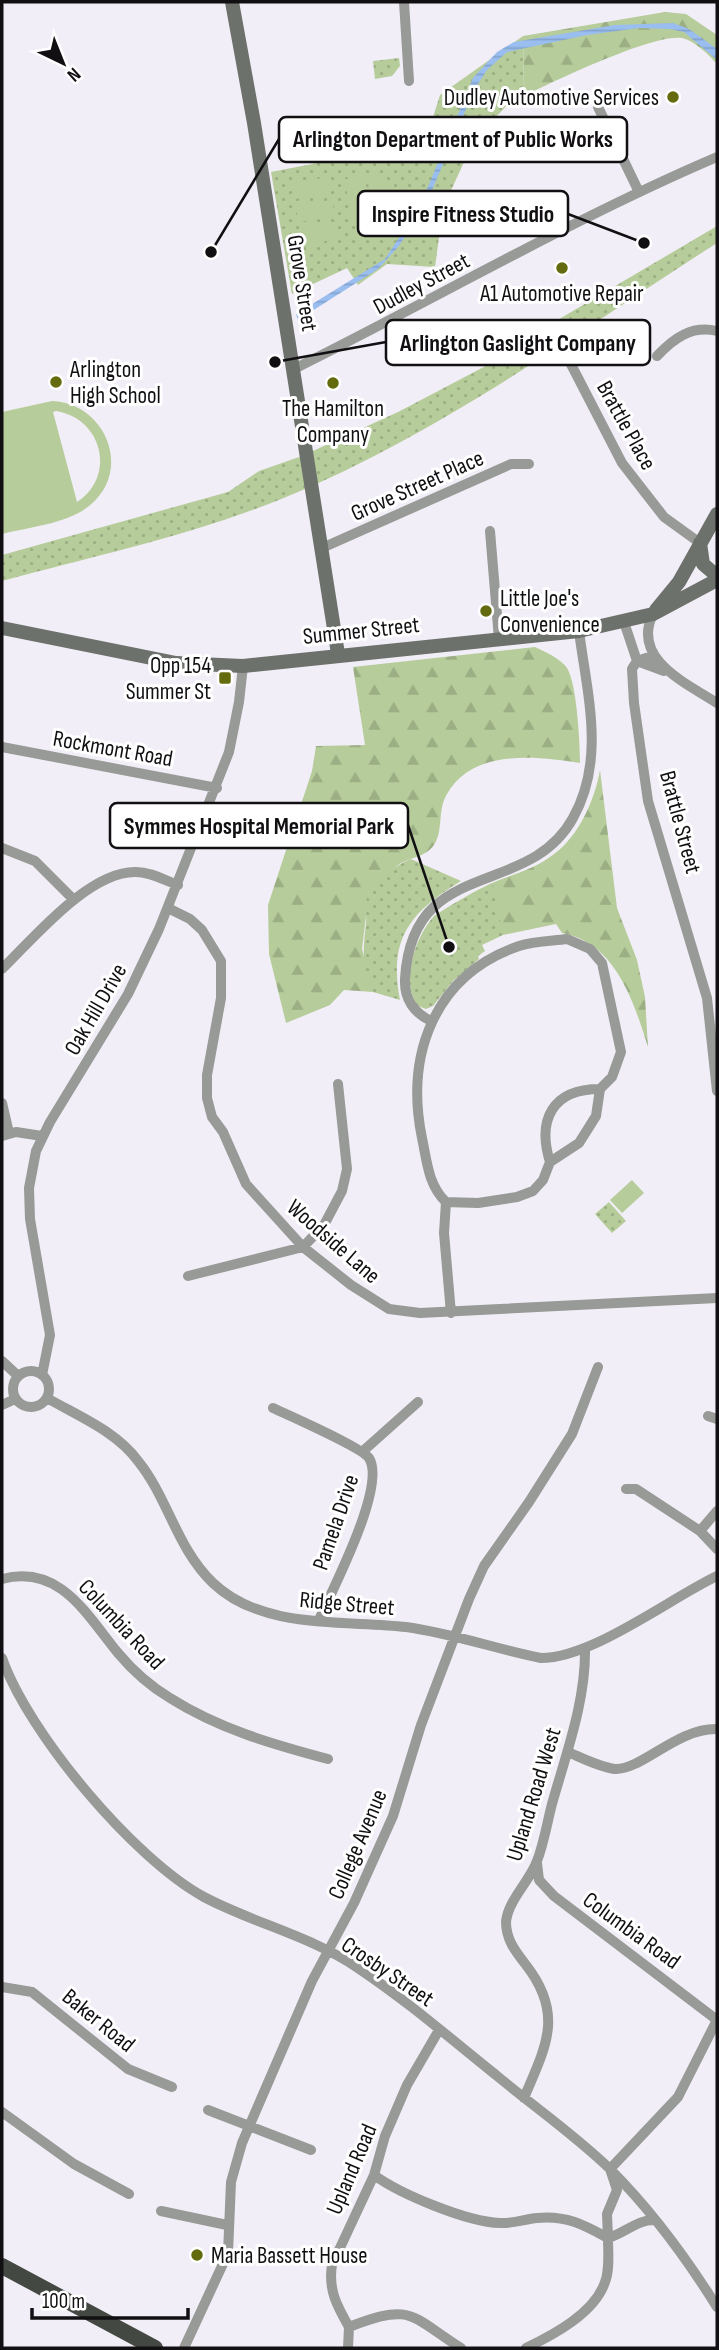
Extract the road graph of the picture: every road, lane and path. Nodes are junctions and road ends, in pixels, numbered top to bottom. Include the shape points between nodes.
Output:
1 (232, 2) edge
2 (404, 2) edge
3 (409, 81) dead end
4 (598, 107) dead end
5 (717, 157) edge
6 (638, 191) junction
7 (717, 331) edge
8 (561, 345) dead end
9 (657, 356) dead end
10 (294, 369) junction
11 (529, 464) dead end
12 (717, 514) edge
13 (490, 531) dead end
14 (700, 544) junction
15 (322, 548) junction
16 (717, 578) edge
17 (653, 614) junction
18 (624, 622) junction
19 (2, 628) edge
20 (579, 631) junction
21 (499, 639) junction
22 (338, 654) junction
23 (652, 656) junction
24 (637, 660) junction
25 (243, 666) junction
26 (669, 673) junction
27 (717, 703) edge
28 (2, 747) edge
29 (217, 788) junction
30 (2, 848) edge
31 (177, 885) junction
32 (74, 901) junction
33 (168, 908) junction
34 (2, 969) edge
35 (431, 1021) junction
36 (338, 1084) dead end
37 (600, 1089) junction
38 (717, 1091) edge
39 (2, 1103) edge
40 (5, 1134) edge
41 (42, 1136) junction
42 (550, 1162) junction
43 (446, 1202) junction
44 (303, 1247) junction
45 (188, 1276) dead end
46 (717, 1298) edge
47 (451, 1313) junction
48 (2, 1362) edge
49 (598, 1367) dead end
50 (42, 1375) junction
51 (18, 1376) junction
52 (47, 1398) junction
53 (15, 1399) junction
54 (418, 1402) dead end
55 (2, 1405) edge
56 (273, 1408) dead end
57 (362, 1452) junction
58 (626, 1489) dead end
59 (717, 1511) edge
60 (700, 1531) junction
61 (717, 1549) edge
62 (717, 1576) edge
63 (2, 1579) edge
64 (319, 1620) junction
65 (456, 1638) junction
66 (585, 1648) junction
67 (2, 1658) edge
68 (717, 1729) edge
69 (568, 1752) junction
70 (328, 1759) dead end
71 (537, 1862) junction
72 (326, 1951) junction
73 (2, 1987) edge
74 (717, 2020) edge
75 (439, 2030) junction
76 (172, 2087) dead end
77 (524, 2098) junction
78 (208, 2110) dead end
79 (2, 2112) edge
80 (248, 2128) junction
81 (311, 2150) dead end
82 (610, 2169) junction
83 (374, 2175) junction
84 (129, 2194) dead end
85 (161, 2211) dead end
86 (655, 2220) junction
87 (228, 2225) junction
88 (608, 2238) junction
89 (2, 2266) edge
90 (716, 2301) edge
91 (349, 2327) junction
92 (155, 2348) edge
93 (184, 2348) edge
94 (348, 2348) edge
95 (461, 2348) edge
96 (526, 2348) edge

1 - 10 main road, Grove Street
2 - 3 street
4 - 6 street
5 - 6 street, Dudley Street
6 - 10 street, Dudley Street
7 - 9 street via 688,332
8 - 14 street, Brattle Place via 622,463 664,517
10 - 15 main road, Grove Street
11 - 15 street, Grove Street Place via 511,464
12 - 14 main road
13 - 21 street
14 - 16 main road, Summer Street via 703,564
14 - 17 main road via 679,582
15 - 22 main road, Grove Street
16 - 17 main road, Summer Street
17 - 18 main road, Summer Street
17 - 23 street via 647,631
18 - 20 main road, Summer Street
18 - 24 street
19 - 25 main road, Summer Street via 176,663
20 - 21 main road, Summer Street
20 - 35 street via 593,759 585,792 556,842 531,860 472,883 424,914 407,953 405,985 411,1007
21 - 22 main road, Summer Street
22 - 25 main road, Summer Street
23 - 24 street
23 - 26 street
24 - 26 street
24 - 38 street, Brattle Street via 632,669 634,703 648,801 707,998
25 - 29 street, Oak Hill Drive via 229,752
26 - 27 street
28 - 29 street, Rockmont Road
29 - 31 street, Oak Hill Drive
30 - 32 street via 34,861
31 - 32 street via 129,872 100,881
31 - 33 street, Oak Hill Drive
32 - 34 street
33 - 41 street, Oak Hill Drive via 128,994
33 - 44 street, Woodside Lane via 202,930 221,961 219,1019 206,1086 211,1113 246,1184
35 - 37 street via 458,984 499,955 541,942 579,942 602,963 621,1052 612,1077
35 - 43 street via 421,1046 416,1098 432,1184
36 - 44 street via 347,1142 346,1177 329,1216
37 - 42 street via 589,1129 579,1143
37 - 42 street via 574,1092 550,1111 543,1144
39 - 40 street
40 - 41 street
41 - 50 street, Oak Hill Drive via 29,1197 50,1335
42 - 43 street via 533,1191 478,1203
43 - 47 street
44 - 45 street
44 - 47 street, Woodside Lane via 389,1309
46 - 47 street, Woodside Lane
48 - 51 street
49 - 65 street, College Avenue via 572,1434 484,1566
50 - 51 street via 27,1371
50 - 52 street via 48,1383
51 - 53 street via 13,1386
52 - 53 street via 31,1408
52 - 64 street, Ridge Street via 104,1430 134,1455 183,1544 214,1584 258,1608 288,1618
53 - 55 street
54 - 57 street
56 - 57 street, Pamela Drive
57 - 64 street, Pamela Drive via 372,1467 370,1491
58 - 60 street via 636,1489
59 - 60 street
60 - 61 street
62 - 66 street, Ridge Street
63 - 70 street, Columbia Road via 33,1576 62,1587 143,1679 203,1717 241,1735
64 - 65 street, Ridge Street via 407,1628
65 - 66 street, Ridge Street via 541,1658
65 - 72 street, College Avenue via 421,1725 393,1816 354,1903
66 - 69 street, Upland Road West
67 - 72 street, Crosby Street via 28,1713 52,1745 127,1837 168,1875 246,1917
68 - 69 street via 685,1735 628,1767 616,1769
69 - 71 street, Upland Road West
71 - 74 street, Columbia Road via 539,1880 554,1896
71 - 77 street, Upland Road West via 506,1919 514,1951 539,1986 549,2025 545,2050
72 - 75 street, Crosby Street via 356,1966
72 - 80 street, College Avenue
73 - 76 street, Baker Road via 32,1992 128,2069
74 - 82 street via 678,2097
75 - 77 street, Crosby Street
75 - 83 street, Upland Road via 407,2085
77 - 82 street, Crosby Street
78 - 80 street
79 - 84 street via 74,2164
80 - 81 street
80 - 87 street, College Avenue via 231,2182
82 - 86 street, Crosby Street
82 - 88 street via 617,2190 607,2214
83 - 88 street via 458,2215 500,2224 536,2218 574,2219
83 - 91 street, Upland Road via 338,2248 329,2281
85 - 87 street
86 - 88 street via 643,2220
86 - 90 street, Crosby Street
87 - 93 street, College Avenue via 228,2253
88 - 96 street via 606,2282 594,2301 572,2321
89 - 92 highway
91 - 94 street
91 - 95 street via 387,2313 407,2313

